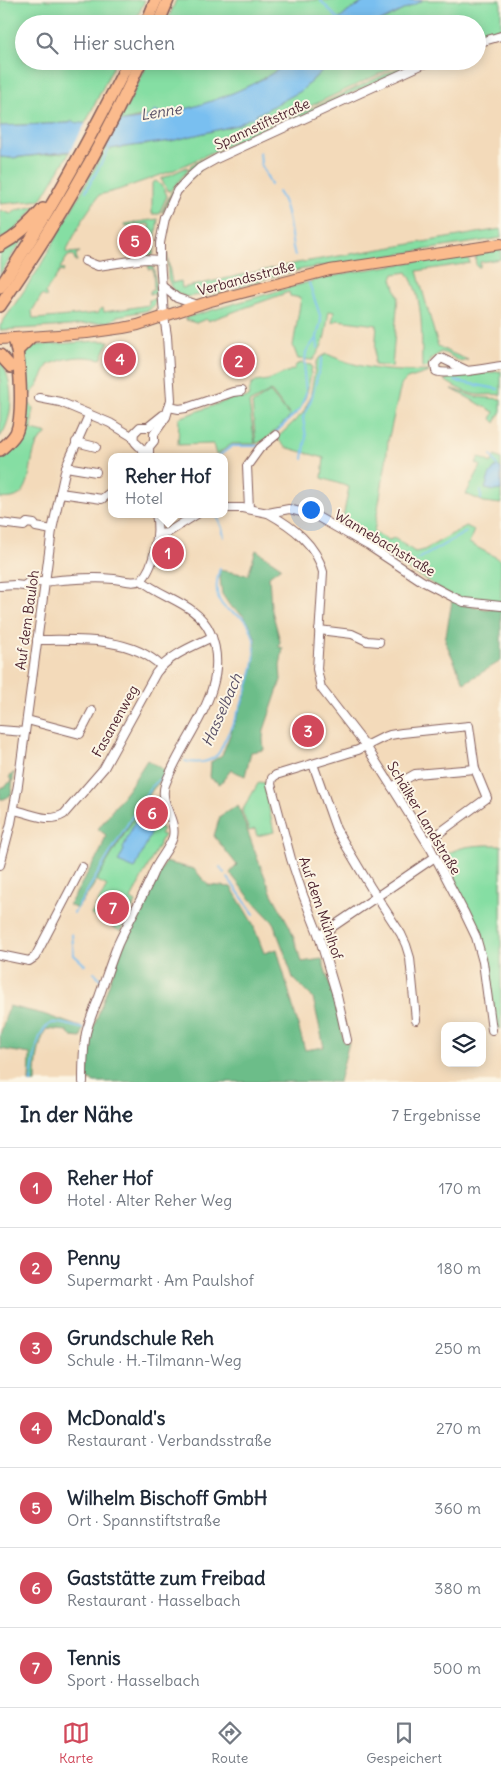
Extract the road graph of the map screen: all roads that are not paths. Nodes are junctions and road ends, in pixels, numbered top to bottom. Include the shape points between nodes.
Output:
1 (156, 0) edge
2 (168, 0) edge
3 (150, 15) edge
4 (162, 15) edge
5 (501, 36) edge
6 (486, 40) edge
7 (124, 70) edge
8 (136, 70) edge
9 (410, 70) edge
10 (49, 205) junction
11 (501, 244) edge
12 (0, 246) edge
13 (160, 260) junction
14 (85, 261) dead end
15 (162, 286) junction
16 (0, 287) edge
17 (198, 304) junction
18 (0, 306) edge
19 (164, 316) junction
20 (30, 338) junction
21 (0, 339) edge
22 (14, 339) junction
23 (18, 350) junction
24 (0, 355) edge
25 (501, 366) edge
26 (11, 367) junction
27 (468, 371) dead end
28 (241, 391) dead end
29 (39, 398) dead end
30 (169, 408) junction
31 (89, 415) junction
32 (151, 431) junction
33 (135, 433) junction
34 (276, 435) dead end
35 (76, 442) junction
36 (0, 443) edge
37 (96, 447) dead end
38 (145, 447) junction
39 (0, 450) edge
40 (145, 453) edge
41 (147, 453) edge
42 (66, 467) junction
43 (96, 472) dead end
44 (60, 492) junction
45 (108, 494) edge
46 (228, 508) edge
47 (249, 509) junction
48 (268, 513) junction
49 (156, 518) edge
50 (191, 518) edge
51 (0, 523) edge
52 (52, 530) junction
53 (158, 534) junction
54 (141, 580) junction
55 (45, 582) junction
56 (0, 586) edge
57 (501, 606) edge
58 (320, 630) junction
59 (212, 638) junction
60 (37, 640) junction
61 (379, 642) dead end
62 (161, 666) junction
63 (92, 711) dead end
64 (27, 720) junction
65 (0, 730) edge
66 (25, 732) junction
67 (366, 746) junction
68 (313, 764) junction
69 (475, 769) junction
70 (392, 787) junction
71 (14, 810) junction
72 (427, 842) junction
73 (435, 857) junction
74 (0, 865) edge
75 (82, 867) dead end
76 (376, 897) junction
77 (319, 936) junction
78 (0, 955) edge
79 (416, 1020) dead end
80 (492, 1030) dead end
81 (347, 1040) dead end
82 (83, 1082) edge

1 - 3 highway
2 - 4 highway
5 - 6 street
7 - 10 highway via 63,187
8 - 18 highway via 40,246
9 - 13 street, Spannstiftstraße via 200,168 177,191 170,204 162,228
10 - 12 highway via 15,238
10 - 16 highway
11 - 17 main road, Verbandsstraße via 330,270
13 - 14 street via 98,266
13 - 15 street, Spannstiftstraße
15 - 17 street via 177,298
15 - 19 street, Spannstiftstraße
17 - 19 main road, Verbandsstraße
19 - 20 main road, Verbandsstraße via 123,328
19 - 30 street, Spannstiftstraße via 171,387
20 - 22 main road, Verbandsstraße
20 - 23 highway
21 - 22 main road, Verbandsstraße
22 - 23 highway
22 - 26 highway via 10,351
23 - 39 highway via 20,422 13,438
24 - 26 highway
25 - 27 street
26 - 36 highway via 14,416 12,427
28 - 30 street via 186,408
29 - 31 street via 60,402
30 - 32 street via 166,417
31 - 33 street
31 - 35 street, Auf dem Bauloh
32 - 33 street via 140,427
32 - 38 street via 154,441
33 - 38 street via 135,444
34 - 47 street via 260,448 248,466
35 - 37 street
35 - 42 street, Auf dem Bauloh
38 - 40 street
38 - 41 street
42 - 43 street
42 - 44 street, Auf dem Bauloh
44 - 45 street via 102,499
44 - 52 street, Auf dem Bauloh
46 - 47 street, Wannebachstraße
47 - 48 street, Wannebachstraße
48 - 57 street, Wannebachstraße via 289,509 316,516 453,598
48 - 58 street, Schälker Landstraße via 296,531 320,562 323,572
49 - 53 street
50 - 53 street via 167,533
51 - 52 street via 24,526 27,523
52 - 55 street, Auf dem Bauloh
53 - 54 street via 148,571
54 - 55 street via 136,583 87,578
54 - 59 street via 193,612 204,622
55 - 56 street
55 - 60 street, Auf dem Bauloh
58 - 61 street
58 - 67 street, Schälker Landstraße via 320,685
59 - 62 street, Fasanenweg via 179,652
59 - 82 street via 217,664 211,694 164,789 173,836 118,946 103,985 86,1034
60 - 62 street via 89,640 124,647 151,656
60 - 64 street, Auf dem Bauloh
62 - 71 street, Fasanenweg via 108,761 73,805 56,818 48,819
63 - 64 street via 80,734
64 - 66 street, Auf dem Bauloh
65 - 66 street
66 - 71 street, Auf dem Bauloh
67 - 68 street
67 - 69 street via 402,732 468,726
67 - 70 street, Schälker Landstraße
68 - 76 street via 336,830
68 - 77 street, Auf dem Mühlhof via 276,775 271,784 291,859
69 - 70 street via 415,774
69 - 72 street via 487,798
70 - 72 street, Schälker Landstraße
71 - 74 street, Auf dem Bauloh
72 - 73 street, Schälker Landstraße
73 - 76 street
73 - 80 street, Schälker Landstraße via 476,937 483,962
75 - 78 street via 35,957 28,962
76 - 77 street
76 - 79 street via 406,945
77 - 81 street, Auf dem Mühlhof via 338,996

